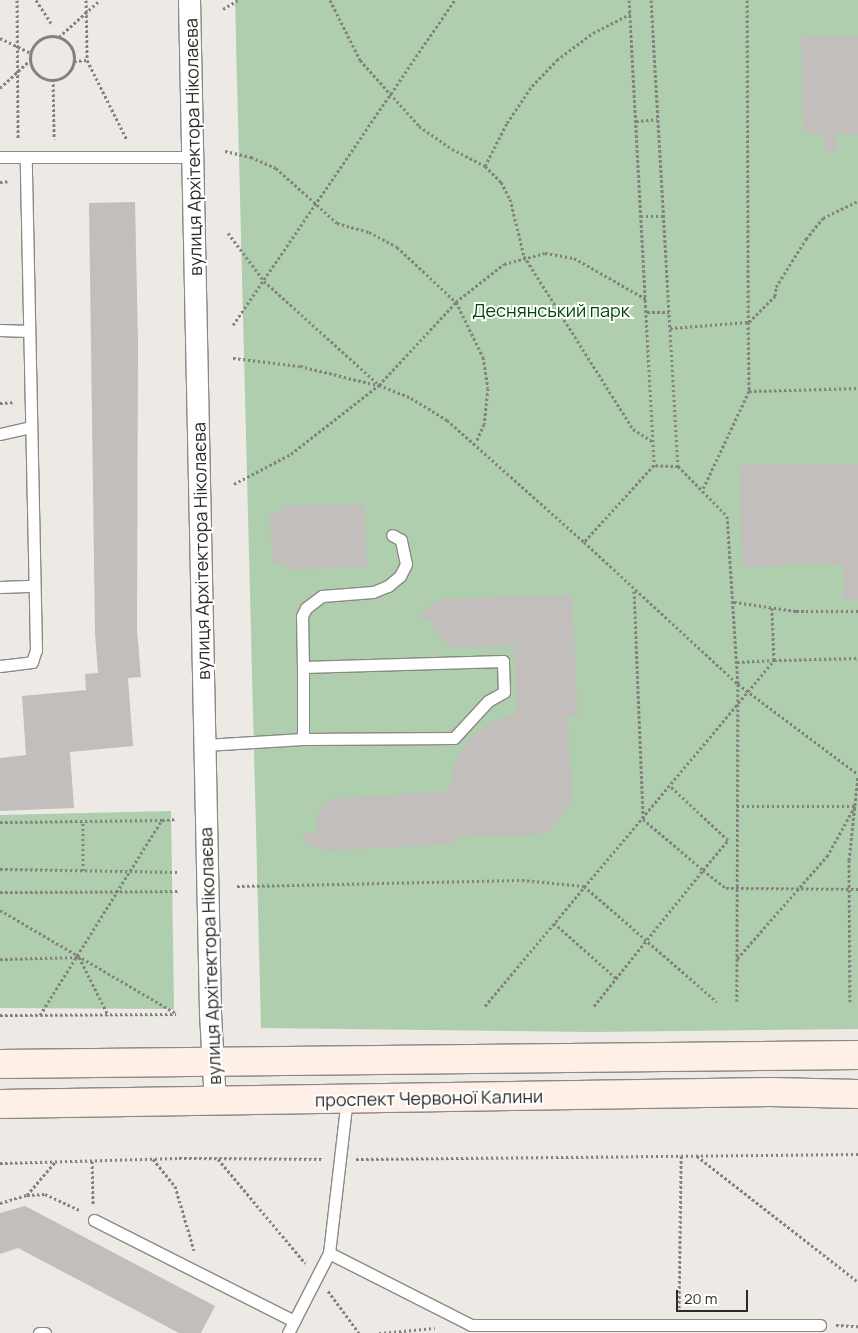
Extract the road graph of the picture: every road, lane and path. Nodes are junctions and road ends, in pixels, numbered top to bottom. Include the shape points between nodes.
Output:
1 (17, 0) edge
2 (36, 0) edge
3 (86, 0) edge
4 (100, 0) edge
5 (189, 0) edge
6 (238, 0) edge
7 (330, 0) edge
8 (455, 0) edge
9 (630, 0) edge
10 (651, 0) edge
11 (747, 0) edge
12 (222, 9) dead end
13 (86, 13) junction
14 (630, 14) junction
15 (52, 25) dead end
16 (59, 37) junction
17 (0, 38) edge
18 (17, 47) junction
19 (31, 53) junction
20 (30, 60) junction
21 (87, 60) junction
22 (74, 61) junction
23 (17, 71) junction
24 (53, 79) junction
25 (0, 88) edge
26 (390, 94) junction
27 (657, 119) junction
28 (636, 121) junction
29 (225, 151) dead end
30 (0, 157) edge
31 (22, 157) junction
32 (54, 157) junction
33 (194, 157) junction
34 (136, 158) junction
35 (486, 166) junction
36 (858, 201) edge
37 (316, 205) junction
38 (641, 216) junction
39 (663, 216) junction
40 (228, 233) dead end
41 (524, 256) junction
42 (264, 281) junction
43 (646, 299) junction
44 (456, 302) junction
45 (647, 312) junction
46 (669, 312) junction
47 (748, 322) junction
48 (233, 325) dead end
49 (670, 328) junction
50 (0, 330) edge
51 (28, 331) junction
52 (233, 358) dead end
53 (378, 385) junction
54 (858, 388) edge
55 (749, 391) junction
56 (30, 427) junction
57 (0, 434) edge
58 (476, 442) junction
59 (653, 442) junction
60 (654, 465) junction
61 (678, 466) junction
62 (234, 484) dead end
63 (702, 491) junction
64 (392, 536) dead end
65 (584, 542) junction
66 (34, 586) junction
67 (0, 587) edge
68 (634, 590) junction
69 (734, 602) junction
70 (772, 608) junction
71 (858, 611) edge
72 (858, 658) edge
73 (774, 660) junction
74 (737, 662) junction
75 (0, 666) edge
76 (303, 666) junction
77 (738, 684) junction
78 (746, 691) junction
79 (738, 702) junction
80 (303, 739) junction
81 (205, 744) junction
82 (858, 775) edge
83 (670, 786) junction
84 (737, 806) junction
85 (855, 806) junction
86 (177, 819) dead end
87 (162, 820) junction
88 (643, 820) junction
89 (83, 821) junction
90 (0, 822) edge
91 (737, 839) junction
92 (728, 840) junction
93 (0, 870) edge
94 (703, 870) junction
95 (82, 871) junction
96 (131, 872) junction
97 (177, 872) dead end
98 (237, 886) dead end
99 (584, 886) junction
100 (848, 888) junction
101 (736, 889) junction
102 (858, 889) edge
103 (800, 890) junction
104 (178, 891) dead end
105 (0, 892) edge
106 (118, 894) junction
107 (0, 910) edge
108 (554, 923) junction
109 (645, 941) junction
110 (79, 957) junction
111 (0, 959) edge
112 (737, 959) junction
113 (616, 978) junction
114 (737, 1001) dead end
115 (717, 1002) dead end
116 (850, 1002) dead end
117 (485, 1006) dead end
118 (594, 1006) dead end
119 (0, 1015) edge
120 (40, 1015) junction
121 (108, 1016) junction
122 (858, 1055) edge
123 (212, 1061) junction
124 (0, 1064) edge
125 (858, 1094) edge
126 (347, 1098) junction
127 (215, 1103) junction
128 (0, 1104) edge
129 (858, 1154) edge
130 (681, 1156) junction
131 (696, 1156) junction
132 (217, 1158) junction
133 (153, 1159) junction
134 (338, 1159) junction
135 (92, 1160) junction
136 (56, 1161) junction
137 (0, 1163) edge
138 (27, 1195) junction
139 (0, 1203) edge
140 (94, 1220) junction
141 (329, 1253) junction
142 (201, 1275) junction
143 (317, 1277) junction
144 (858, 1282) edge
145 (294, 1322) junction
146 (471, 1325) junction
147 (678, 1325) junction
148 (820, 1325) dead end
149 (39, 1333) edge
150 (45, 1333) edge
151 (288, 1333) edge
152 (359, 1333) edge
153 (379, 1333) edge

1 - 18 path
2 - 15 path
3 - 13 path
4 - 13 path
5 - 33 street, вулиця Архітектора Ніколаєва
6 - 12 path
7 - 26 path via 360,60
8 - 26 path
9 - 14 path
10 - 27 path
11 - 47 path
13 - 16 path
13 - 21 path
14 - 28 path
14 - 35 path via 593,33 557,60 532,86 507,123
16 - 19 path via 38,41
16 - 22 path via 70,45
17 - 18 path
18 - 19 path
18 - 23 path
19 - 20 path
20 - 23 path
20 - 24 path via 37,73
21 - 22 path
21 - 34 path
22 - 24 path via 69,72
23 - 25 path
23 - 31 path
24 - 32 path
26 - 35 path via 419,126 452,150
26 - 37 path
27 - 28 path
27 - 39 path
28 - 38 path
29 - 37 path via 251,157 276,168
30 - 31 lane
31 - 32 lane
31 - 51 lane
32 - 34 lane
33 - 34 lane
33 - 81 street, вулиця Архітектора Ніколаєва
35 - 41 path via 501,182 510,199
36 - 47 path via 823,218 776,287 775,296
37 - 42 path
37 - 44 path via 337,223 369,232 397,247
38 - 39 path
38 - 43 path
39 - 46 path
40 - 42 path
41 - 43 path via 545,253 574,258
41 - 44 path via 504,264
41 - 59 path via 633,429
42 - 48 path
42 - 53 path
43 - 45 path
44 - 53 path
44 - 58 path via 483,357 488,388 484,424
45 - 46 path
45 - 59 path
46 - 49 path
47 - 49 path
47 - 55 path
49 - 61 path
50 - 51 lane
51 - 56 lane
52 - 53 path via 300,366
53 - 58 path via 411,398
53 - 62 path via 291,454
54 - 55 path
55 - 63 path
56 - 57 lane
56 - 66 lane
58 - 65 path
59 - 60 path
60 - 61 path
60 - 65 path
61 - 63 path
63 - 69 path via 727,516
64 - 76 lane via 401,540 406,564 400,576 373,592 322,596 306,608 302,616
65 - 68 path
66 - 67 lane
66 - 75 lane via 36,650 32,662
68 - 77 path
68 - 88 path
69 - 70 path
69 - 74 path
70 - 71 path
70 - 73 path
72 - 73 path
73 - 74 path
73 - 78 path
74 - 77 path
76 - 80 lane
76 - 80 lane via 503,660 504,692 488,701 454,738
77 - 78 path
77 - 79 path
78 - 79 path
78 - 82 path
79 - 83 path
79 - 84 path
80 - 81 lane
81 - 123 street, вулиця Архітектора Ніколаєва
82 - 85 path
83 - 88 path
83 - 92 path
84 - 85 path
84 - 91 path
85 - 100 path
85 - 103 path via 828,855
86 - 87 path
87 - 89 path
87 - 96 path
88 - 94 path
88 - 99 path
89 - 90 path
89 - 95 path
91 - 92 path
91 - 101 path
92 - 94 path
93 - 95 path
94 - 101 path via 726,888
94 - 109 path
95 - 96 path
96 - 97 path
96 - 106 path
98 - 99 path via 522,880
99 - 108 path
99 - 109 path
100 - 102 path
100 - 103 path
100 - 116 path
101 - 103 path
101 - 112 path
103 - 112 path
104 - 106 path
105 - 106 path
106 - 110 path
107 - 110 path
108 - 113 path
108 - 117 path
109 - 113 path
109 - 115 path
110 - 111 path
110 - 120 path
110 - 121 path
110 - 121 path via 177,1014
112 - 114 path
113 - 118 path
119 - 120 path
120 - 121 path
122 - 123 main road
123 - 124 main road
123 - 127 street, вулиця Архітектора Ніколаєва
125 - 126 main road, проспект Червоної Калини via 770,1092
126 - 127 main road, проспект Червоної Калини
126 - 134 lane
127 - 128 main road, проспект Червоної Калини
129 - 131 path
130 - 131 path
130 - 134 path
130 - 147 path
131 - 144 path
132 - 133 path
132 - 134 path
132 - 143 path
133 - 135 path
133 - 142 path via 174,1186
134 - 141 lane
135 - 136 path
135 - 140 path
136 - 137 path
136 - 138 path
138 - 139 path
138 - 140 path via 45,1194 69,1203
140 - 142 lane
141 - 143 lane
141 - 146 lane
142 - 145 lane
143 - 145 lane
143 - 152 path
145 - 151 lane
146 - 147 lane
146 - 153 path
147 - 148 lane
149 - 150 lane

